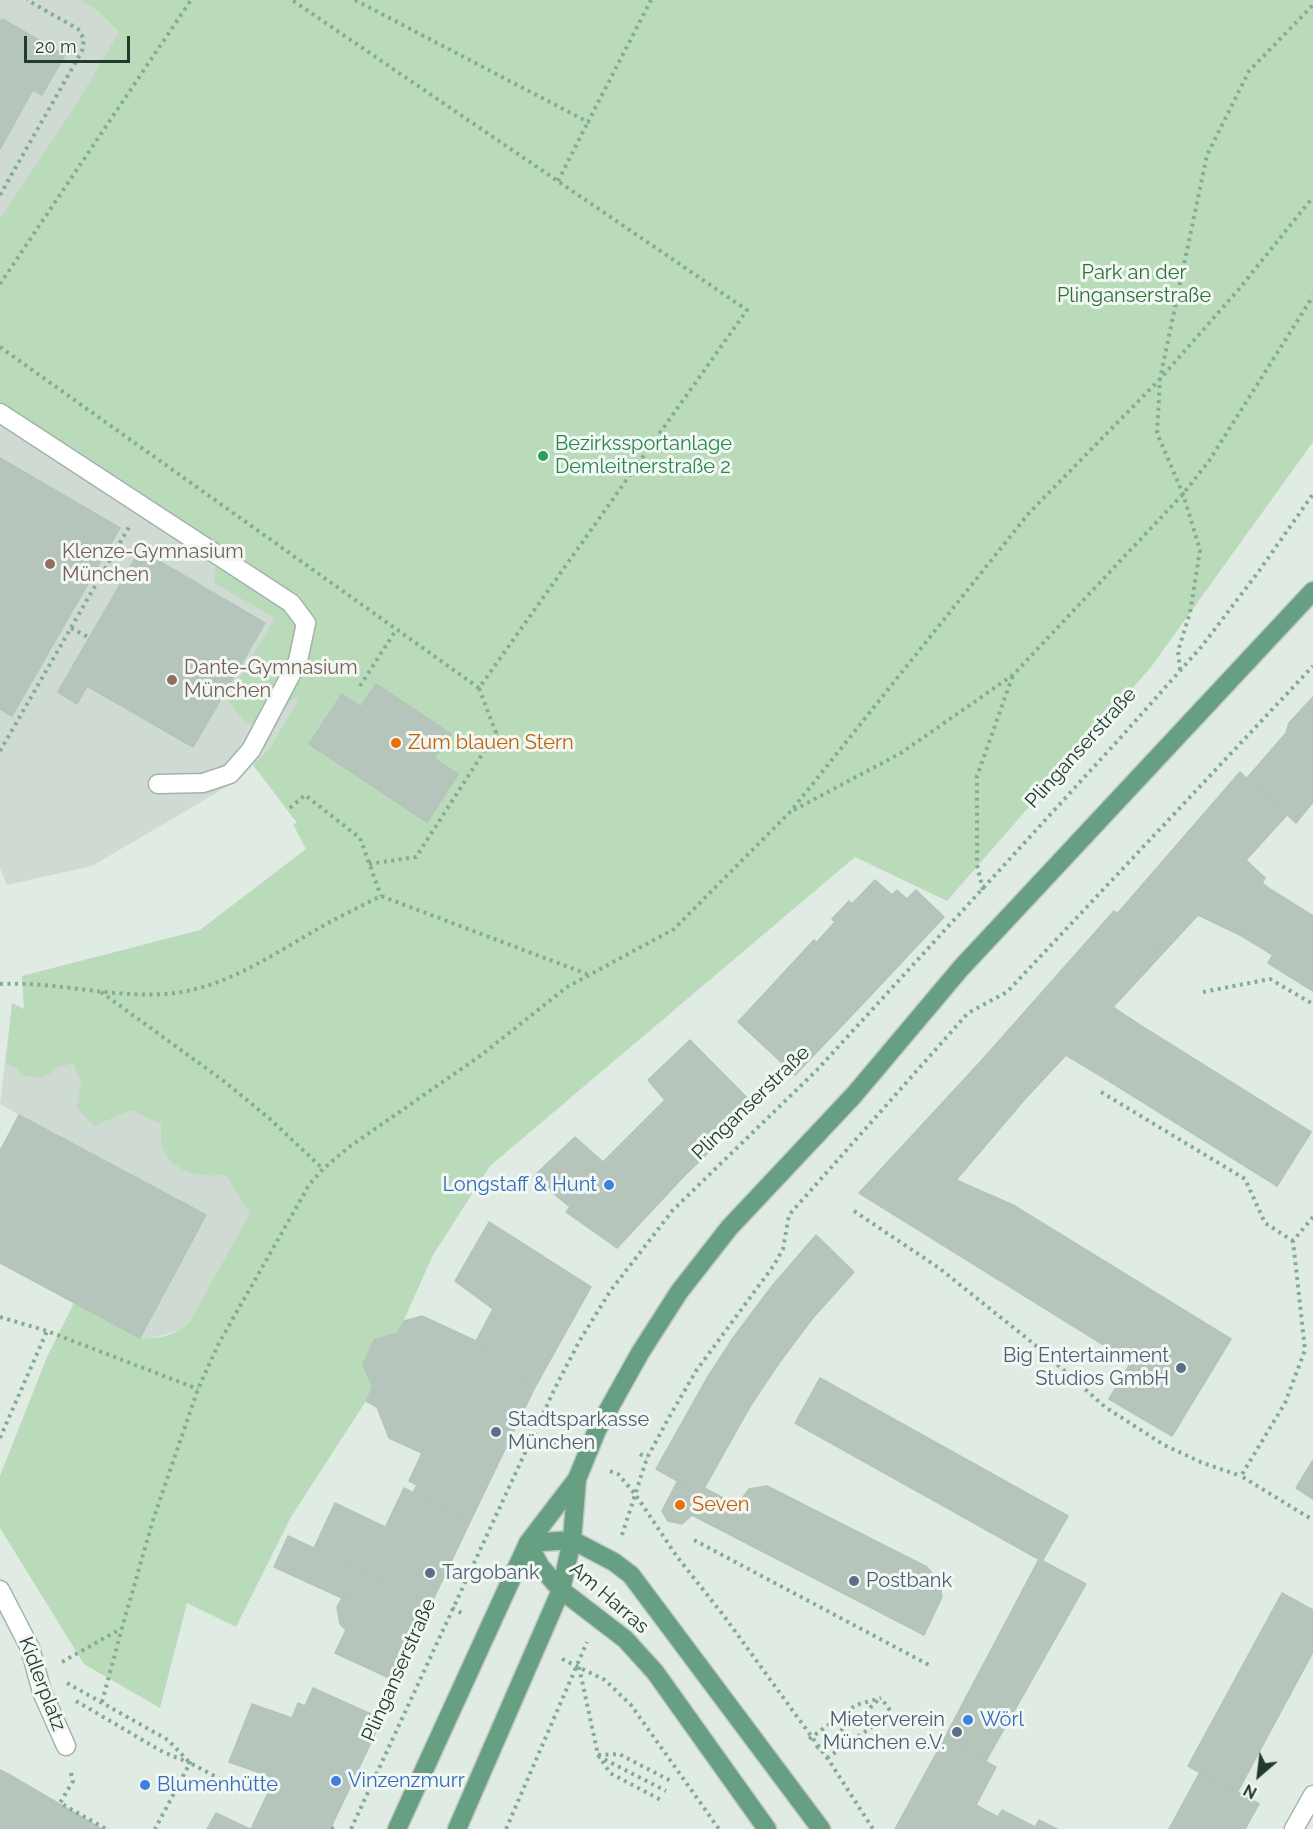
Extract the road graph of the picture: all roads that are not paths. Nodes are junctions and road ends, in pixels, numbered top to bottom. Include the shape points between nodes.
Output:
1 (0, 413) edge
2 (1313, 591) edge
3 (158, 784) dead end
4 (577, 1479) junction
5 (572, 1540) junction
6 (528, 1543) junction
7 (0, 1590) edge
8 (561, 1590) junction
9 (66, 1746) dead end
10 (1313, 1795) edge
11 (397, 1829) edge
12 (457, 1829) edge
13 (767, 1829) edge
14 (820, 1829) edge
15 (1294, 1829) edge

1 - 3 street via 291,603 306,623 298,662 251,750 230,774 203,783
2 - 4 main road via 961,968 854,1095 729,1228 679,1292 640,1353 597,1430
4 - 5 main road
4 - 6 main road
5 - 6 main road, Am Harras
5 - 8 main road
5 - 14 main road, Am Harras via 631,1575
6 - 8 main road, Am Harras via 540,1566
6 - 11 main road
7 - 9 street, Kidlerplatz via 30,1648 42,1692
8 - 12 main road
8 - 13 main road, Am Harras via 626,1639 655,1672
10 - 15 street

